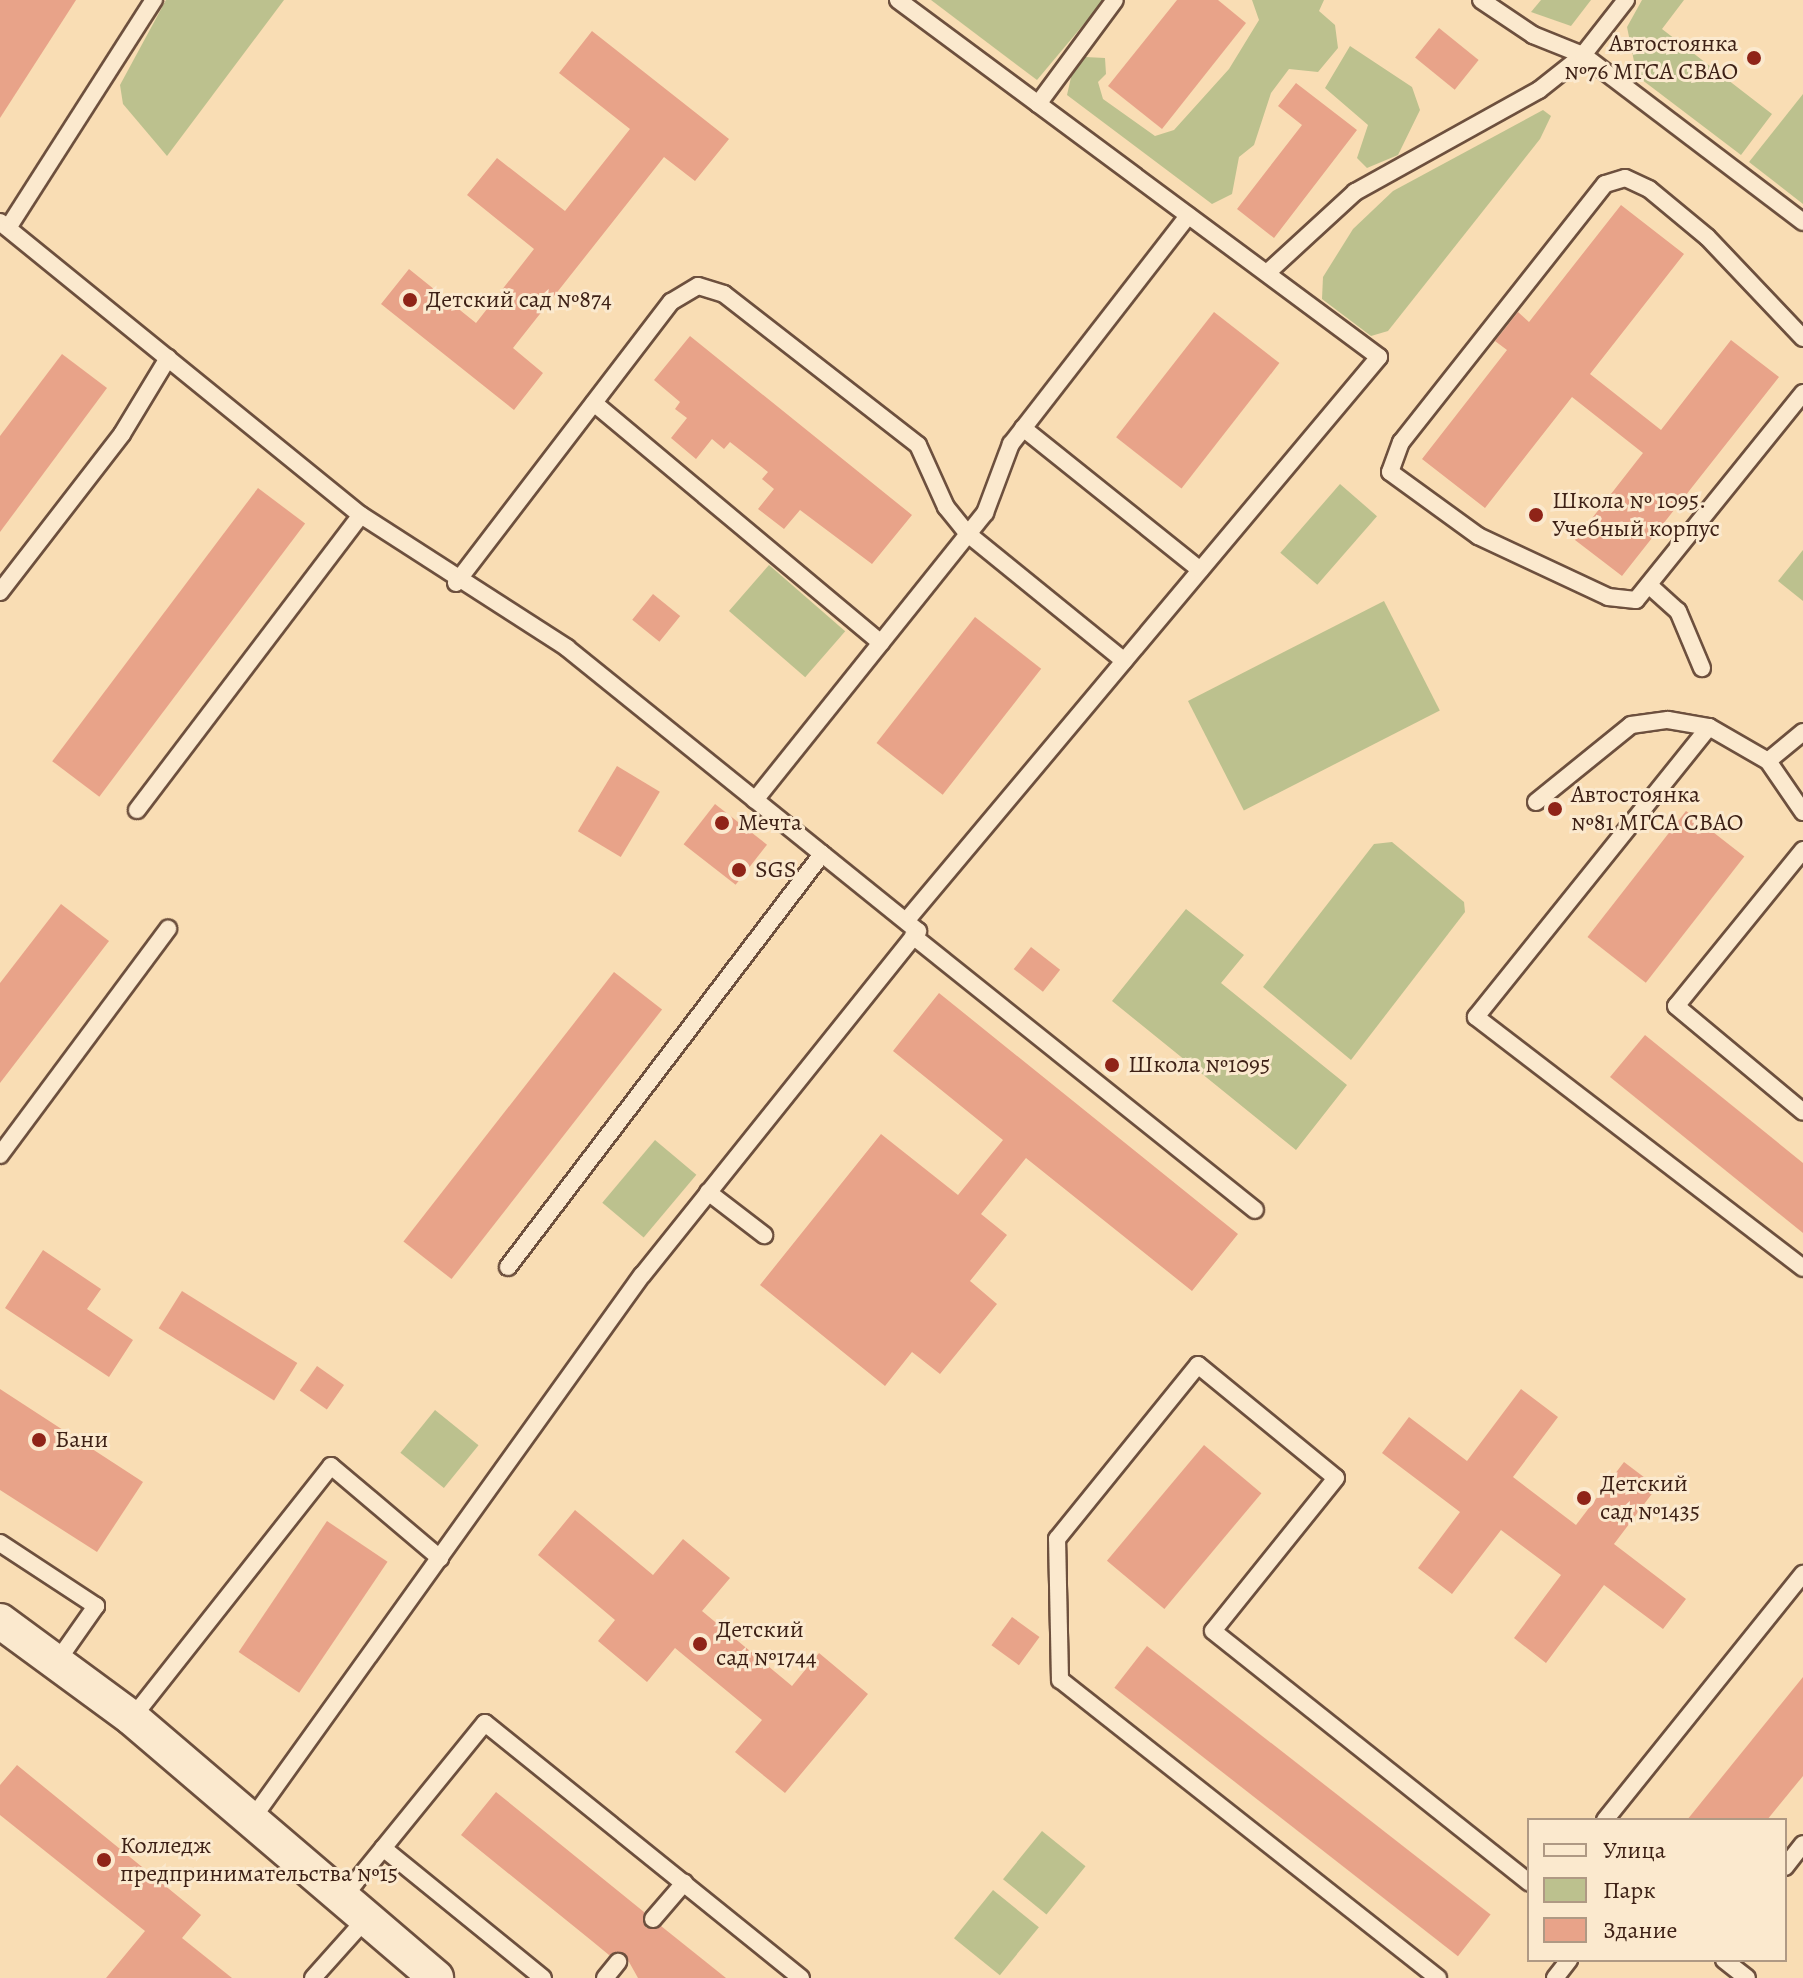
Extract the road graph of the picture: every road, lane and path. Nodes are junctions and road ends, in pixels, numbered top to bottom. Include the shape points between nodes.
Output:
1 (154, 0) edge
2 (898, 0) edge
3 (1115, 0) edge
4 (1481, 0) edge
5 (1626, 0) edge
6 (1583, 55) junction
7 (1038, 104) junction
8 (1188, 216) junction
9 (1803, 222) edge
10 (4, 225) edge
11 (1267, 273) junction
12 (1803, 338) edge
13 (168, 358) junction
14 (1803, 393) edge
15 (594, 403) junction
16 (1023, 428) junction
17 (361, 515) junction
18 (968, 534) junction
19 (1200, 570) junction
20 (456, 583) junction
21 (1651, 587) junction
22 (0, 592) edge
23 (881, 643) junction
24 (1124, 661) junction
25 (1702, 668) dead end
26 (1709, 727) junction
27 (1802, 734) edge
28 (1768, 761) junction
29 (755, 800) junction
30 (1536, 802) dead end
31 (137, 810) dead end
32 (1803, 812) edge
33 (1803, 850) edge
34 (822, 854) junction
35 (910, 928) junction
36 (168, 929) dead end
37 (1803, 1112) edge
38 (0, 1155) edge
39 (708, 1192) junction
40 (1255, 1210) dead end
41 (764, 1235) dead end
42 (508, 1267) dead end
43 (1803, 1268) edge
44 (0, 1543) edge
45 (440, 1558) junction
46 (1803, 1574) edge
47 (0, 1621) edge
48 (58, 1660) junction
49 (132, 1718) junction
50 (1607, 1818) edge
51 (250, 1822) junction
52 (1803, 1844) edge
53 (383, 1848) junction
54 (1787, 1864) edge
55 (1527, 1880) edge
56 (684, 1883) junction
57 (352, 1911) junction
58 (653, 1919) dead end
59 (618, 1962) dead end
60 (1567, 1962) edge
61 (1727, 1962) edge
62 (313, 1978) edge
63 (436, 1978) edge
64 (543, 1978) edge
65 (605, 1978) edge
66 (801, 1978) edge
67 (1438, 1978) edge
68 (1555, 1978) edge
69 (1747, 1978) edge

1 - 10 lane
2 - 7 lane
3 - 7 lane
4 - 6 lane via 1533,35
5 - 6 lane
6 - 9 lane
6 - 11 lane via 1539,90 1355,192
7 - 8 lane
8 - 11 lane
8 - 16 lane
10 - 13 lane
11 - 19 lane via 1379,357
12 - 21 lane via 1707,237 1649,189 1625,178 1605,184 1401,442 1384,478 1478,536 1608,597 1636,600
13 - 17 lane
13 - 22 lane via 122,434
14 - 21 lane
15 - 18 lane via 671,302 698,286 724,294 918,445 946,507
15 - 20 lane
15 - 23 lane
16 - 18 lane
16 - 19 lane
17 - 20 lane
17 - 31 lane
18 - 23 lane
18 - 24 lane
19 - 24 lane
20 - 29 lane via 567,648
21 - 25 lane via 1678,611
23 - 29 lane
24 - 35 lane
26 - 28 lane
26 - 30 lane via 1668,720 1631,725
26 - 43 lane via 1476,1017
27 - 28 lane
28 - 32 lane
29 - 34 lane
33 - 37 lane via 1676,1006
34 - 35 lane
34 - 42 lane
35 - 39 lane
35 - 40 lane
36 - 38 lane
39 - 41 lane
39 - 45 lane
44 - 48 lane via 96,1606
45 - 49 lane via 331,1466
45 - 51 lane
46 - 50 lane
47 - 48 street
48 - 49 street
49 - 51 street
51 - 57 street
52 - 54 lane
53 - 56 lane via 485,1723
53 - 57 lane
53 - 64 lane
55 - 67 lane via 1213,1631 1336,1478 1198,1365 1057,1539 1060,1680
56 - 58 lane
56 - 66 lane
57 - 62 lane
57 - 63 street
59 - 65 lane
60 - 68 lane
61 - 69 lane

